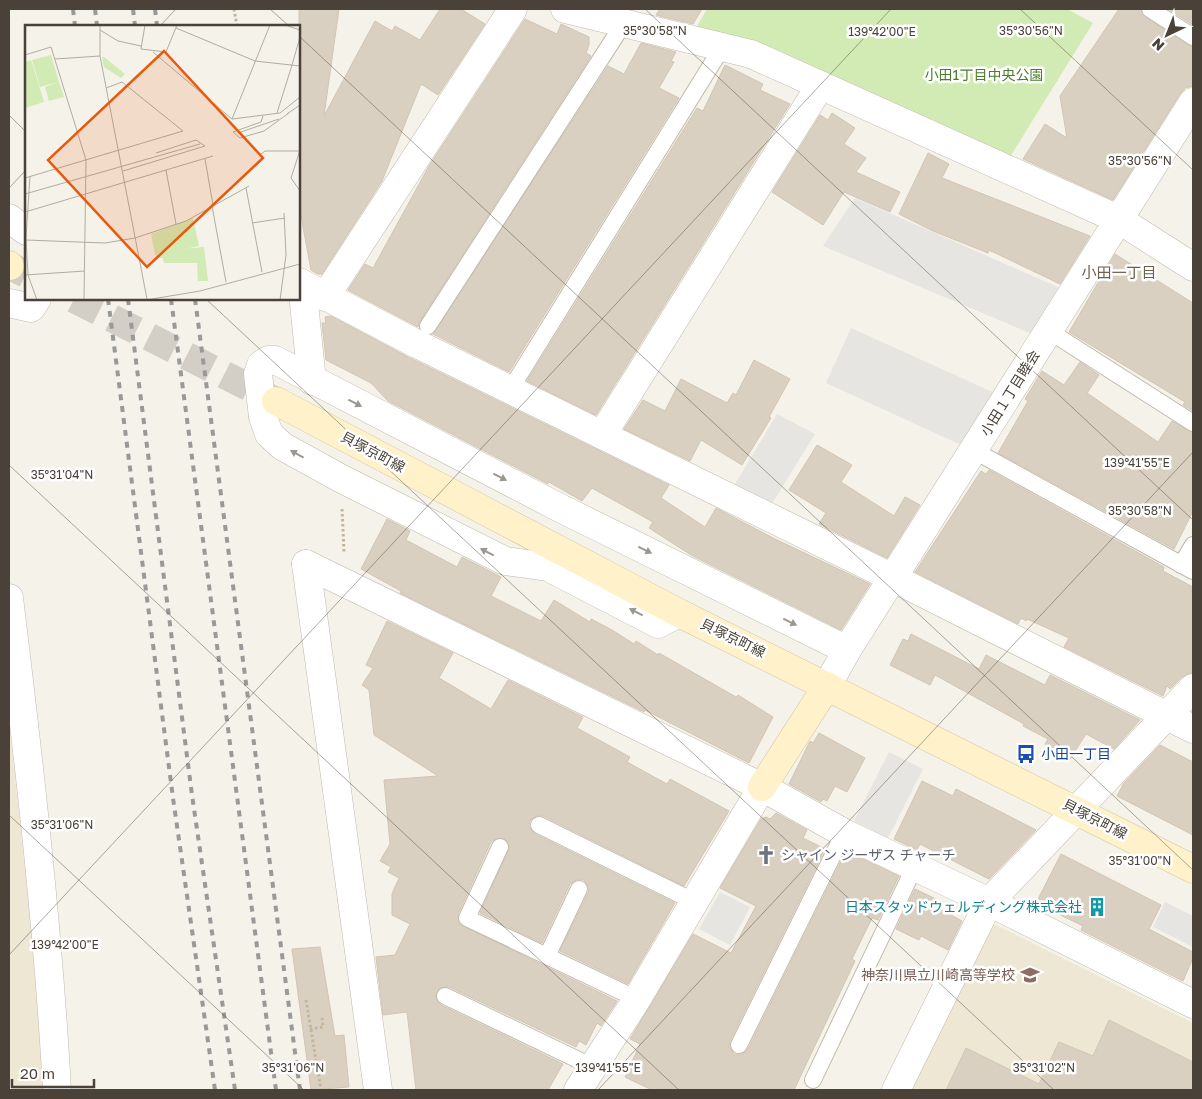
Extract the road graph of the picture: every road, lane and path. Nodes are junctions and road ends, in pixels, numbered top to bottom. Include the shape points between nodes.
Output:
1 (234, 9) edge
2 (513, 9) edge
3 (565, 9) edge
4 (1150, 9) edge
5 (624, 23) junction
6 (237, 25) edge
7 (1193, 36) edge
8 (723, 46) junction
9 (820, 86) junction
10 (1193, 102) edge
11 (9, 218) edge
12 (1118, 219) junction
13 (25, 230) edge
14 (1193, 267) edge
15 (309, 288) edge
16 (35, 300) edge
17 (9, 303) edge
18 (1049, 331) junction
19 (422, 335) junction
20 (312, 381) junction
21 (510, 390) junction
22 (276, 401) tunnel mouth
23 (1193, 424) edge
24 (602, 435) junction
25 (973, 450) junction
26 (340, 478) junction
27 (1193, 545) edge
28 (1187, 568) edge
29 (893, 578) junction
30 (346, 584) junction
31 (9, 598) edge
32 (679, 613) junction
33 (847, 650) junction
34 (827, 686) junction
35 (1193, 688) edge
36 (1167, 716) junction
37 (1193, 729) edge
38 (762, 787) junction
39 (1075, 809) junction
40 (539, 825) dead end
41 (844, 833) junction
42 (500, 847) dead end
43 (915, 866) junction
44 (1193, 869) edge
45 (579, 889) dead end
46 (695, 902) junction
47 (989, 902) junction
48 (547, 956) junction
49 (445, 996) dead end
50 (637, 999) junction
51 (306, 1000) dead end
52 (1193, 1004) edge
53 (322, 1017) dead end
54 (310, 1029) junction
55 (739, 1045) dead end
56 (593, 1067) junction
57 (814, 1080) dead end
58 (58, 1090) edge
59 (321, 1090) edge
60 (378, 1090) edge
61 (578, 1090) edge
62 (896, 1090) edge

1 - 6 path
2 - 15 street
3 - 5 street
4 - 7 lane
5 - 8 street
5 - 19 lane
8 - 9 street via 751,54
8 - 21 lane
9 - 12 street
9 - 24 street
10 - 12 street, 小田１丁目睦会
11 - 13 street
12 - 14 street
12 - 18 street, 小田１丁目睦会
15 - 19 street
15 - 20 street
16 - 17 street via 31,308
18 - 23 lane
18 - 25 street, 小田１丁目睦会
19 - 21 street
26 -> 20 street via 282,446 269,434 263,417 258,374 261,365 275,360
20 -> 33 street
21 - 24 street
22 - 32 street, 貝塚京町線
24 - 29 street
25 - 28 lane
25 - 29 street, 小田１丁目睦会
26 - 30 path
32 -> 26 street via 658,624 548,567 505,560
27 - 28 lane
29 - 33 street, 小田１丁目睦会
29 - 36 street
30 - 38 street
30 - 60 street via 306,564
31 - 58 street via 34,802
32 - 34 street, 貝塚京町線
33 - 34 street, 小田１丁目睦会
34 - 38 street
34 - 39 street, 貝塚京町線
35 - 36 street
36 - 37 street
36 - 39 street
38 - 41 street
38 - 46 street
39 - 44 street, 貝塚京町線
39 - 47 street
40 - 46 lane
41 - 43 street
41 - 55 lane
42 - 48 lane via 467,918
43 - 47 street
43 - 57 lane
45 - 48 lane
46 - 50 street
47 - 52 street
47 - 62 street
48 - 50 lane
49 - 56 lane
50 - 56 street
51 - 54 path
53 - 54 path via 323,1027
54 - 59 path
56 - 61 street

